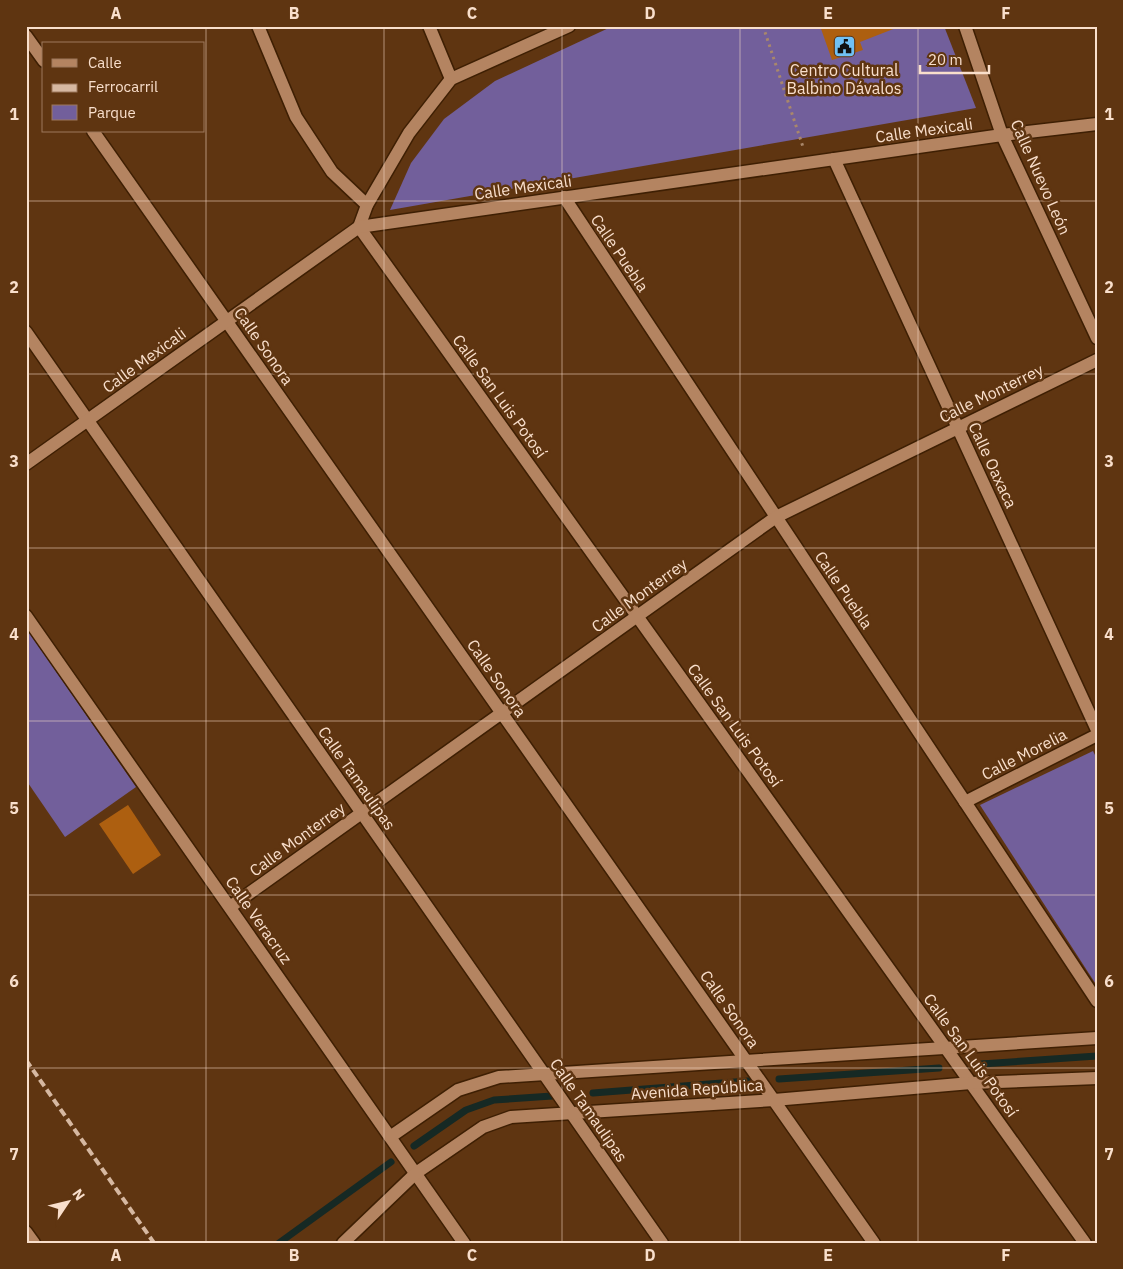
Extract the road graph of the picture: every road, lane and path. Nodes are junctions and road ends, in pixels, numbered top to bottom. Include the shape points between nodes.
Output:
1 (258, 26) edge
2 (429, 26) edge
3 (569, 26) edge
4 (763, 26) edge
5 (965, 26) edge
6 (26, 36) edge
7 (42, 58) edge
8 (450, 78) junction
9 (1097, 124) edge
10 (94, 132) edge
11 (1002, 135) junction
12 (834, 159) junction
13 (808, 162) junction
14 (564, 197) junction
15 (366, 205) junction
16 (358, 227) junction
17 (227, 321) junction
18 (26, 332) edge
19 (1097, 338) edge
20 (1097, 360) edge
21 (88, 420) junction
22 (958, 428) junction
23 (26, 464) edge
24 (776, 517) junction
25 (26, 616) edge
26 (637, 616) junction
27 (502, 713) junction
28 (1097, 730) edge
29 (1097, 735) edge
30 (965, 802) junction
31 (362, 812) junction
32 (230, 907) junction
33 (1097, 1001) edge
34 (1097, 1038) edge
35 (946, 1047) junction
36 (746, 1060) junction
37 (544, 1073) junction
38 (1097, 1078) edge
39 (971, 1083) junction
40 (774, 1100) junction
41 (571, 1113) junction
42 (390, 1137) junction
43 (416, 1173) junction
44 (343, 1242) edge
45 (464, 1243) edge
46 (662, 1243) edge
47 (874, 1243) edge
48 (1086, 1243) edge

1 - 15 street via 296,117 332,172
2 - 8 street
3 - 8 street
4 - 13 path
5 - 11 street, Calle Nuevo León
6 - 7 street
8 - 15 street via 409,133
9 - 11 street, Calle Mexicali
10 - 17 street, Calle Sonora
11 - 12 street, Calle Mexicali
11 - 19 street, Calle Nuevo León
12 - 13 street, Calle Mexicali
12 - 22 street, Calle Oaxaca
13 - 14 street, Calle Mexicali
14 - 16 street, Calle Mexicali
14 - 24 street, Calle Puebla
15 - 16 street
16 - 17 street, Calle Mexicali
16 - 26 street, Calle San Luis Potosí
17 - 21 street, Calle Mexicali
17 - 27 street, Calle Sonora
18 - 21 street, Calle Tamaulipas
20 - 22 street, Calle Monterrey
21 - 23 street, Calle Mexicali
21 - 31 street, Calle Tamaulipas
22 - 24 street, Calle Monterrey
22 - 28 street, Calle Oaxaca
24 - 26 street, Calle Monterrey
24 - 30 street, Calle Puebla
25 - 32 street, Calle Veracruz
26 - 27 street, Calle Monterrey
26 - 35 street, Calle San Luis Potosí
27 - 31 street, Calle Monterrey
27 - 36 street, Calle Sonora
29 - 30 street, Calle Morelia
30 - 33 street, Calle Puebla
31 - 32 street, Calle Monterrey
31 - 37 street, Calle Tamaulipas
32 - 42 street, Calle Veracruz
34 - 35 street, Avenida República
35 - 36 street, Avenida República
35 - 39 street, Calle San Luis Potosí
36 - 37 street, Avenida República
36 - 40 street, Calle Sonora
37 - 41 street, Calle Tamaulipas
37 - 42 street, Avenida República via 499,1077 458,1090
38 - 39 street, Avenida República
39 - 40 street, Avenida República
39 - 48 street, Calle San Luis Potosí
40 - 41 street, Avenida República
40 - 47 street, Calle Sonora
41 - 43 street, Avenida República via 511,1117 483,1127
41 - 46 street, Calle Tamaulipas
42 - 43 street, Calle Veracruz
43 - 44 street, Avenida República
43 - 45 street, Calle Veracruz

